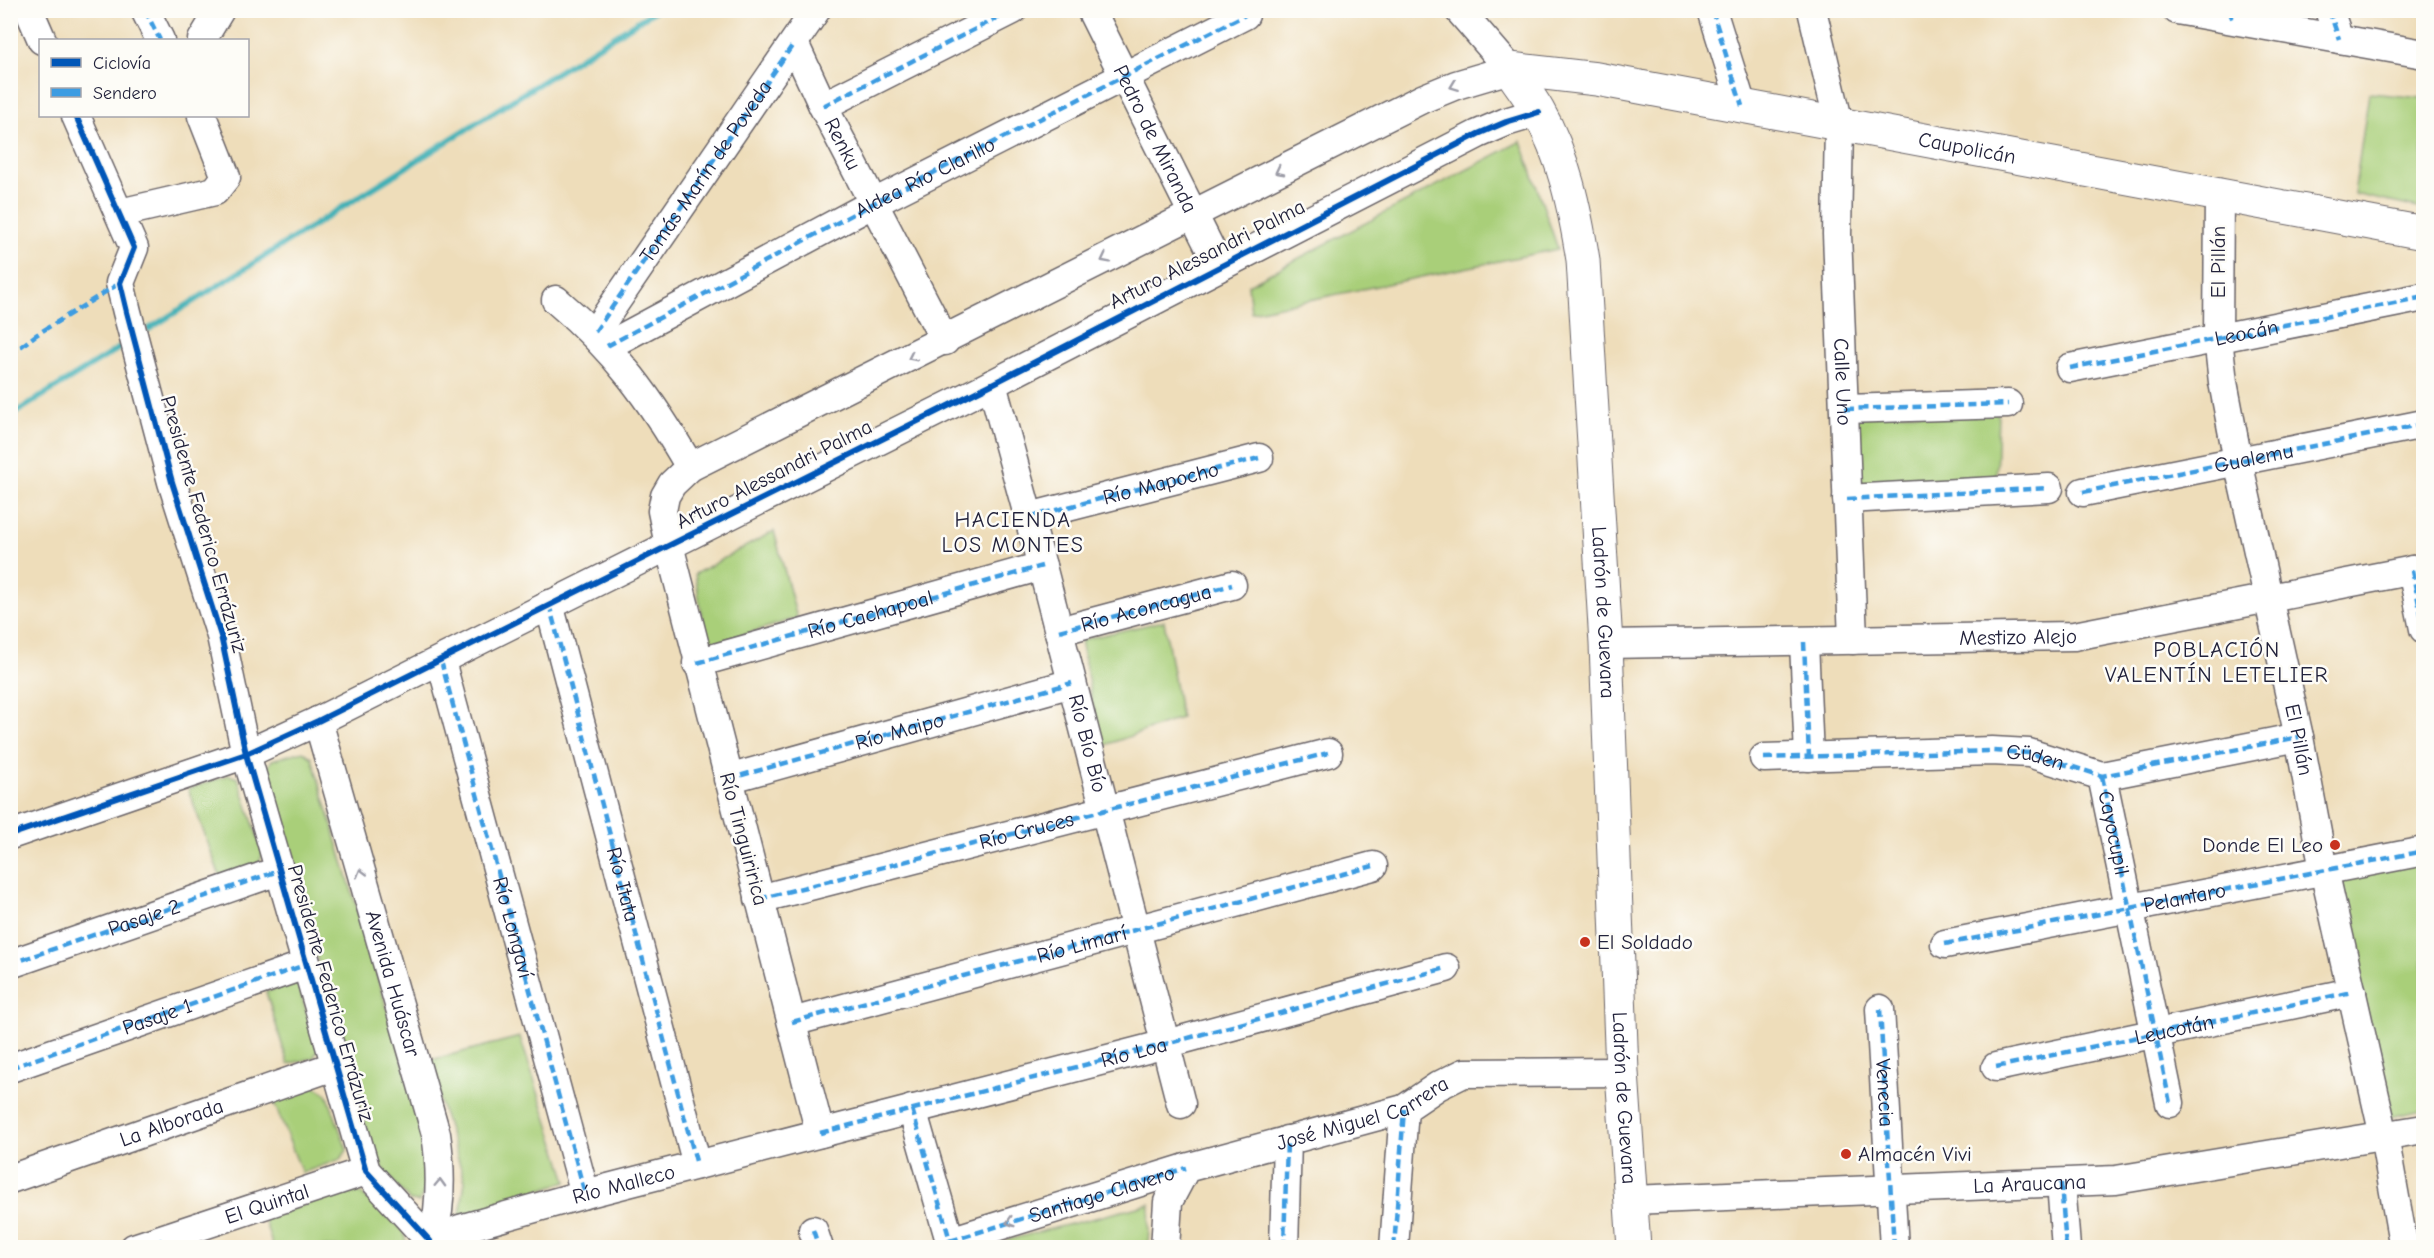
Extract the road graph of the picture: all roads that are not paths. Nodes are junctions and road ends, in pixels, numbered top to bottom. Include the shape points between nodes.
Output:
1 (29, 10) edge
2 (146, 10) edge
3 (220, 10) edge
4 (816, 10) edge
5 (1012, 10) edge
6 (1091, 10) edge
7 (1459, 10) edge
8 (1712, 10) edge
9 (1812, 10) edge
10 (2177, 10) edge
11 (2329, 10) edge
12 (1245, 15) dead end
13 (2231, 15) edge
14 (42, 39) edge
15 (160, 39) edge
16 (203, 39) edge
17 (2339, 39) junction
18 (794, 43) junction
19 (2424, 54) edge
20 (1510, 69) junction
21 (1123, 78) junction
22 (1597, 79) junction
23 (823, 106) junction
24 (1742, 106) junction
25 (76, 117) edge
26 (202, 117) edge
27 (1839, 124) junction
28 (1544, 125) junction
29 (2219, 192) junction
30 (874, 203) junction
31 (120, 213) junction
32 (1192, 214) junction
33 (2424, 232) edge
34 (1219, 266) junction
35 (2424, 297) edge
36 (556, 300) dead end
37 (2218, 338) junction
38 (601, 339) junction
39 (945, 341) junction
40 (2070, 368) dead end
41 (992, 384) junction
42 (2008, 404) dead end
43 (1845, 409) junction
44 (2424, 424) edge
45 (1259, 458) dead end
46 (2238, 461) junction
47 (690, 467) junction
48 (2049, 488) dead end
49 (2084, 492) dead end
50 (1847, 499) junction
51 (1029, 517) junction
52 (669, 545) junction
53 (1042, 566) junction
54 (2418, 569) edge
55 (1232, 585) dead end
56 (2268, 600) junction
57 (549, 604) junction
58 (2424, 629) edge
59 (1059, 631) junction
60 (1853, 640) junction
61 (1804, 642) junction
62 (1606, 644) junction
63 (441, 661) junction
64 (697, 663) junction
65 (1072, 683) junction
66 (318, 721) junction
67 (2299, 737) junction
68 (1328, 753) dead end
69 (246, 754) junction
70 (1809, 757) junction
71 (1764, 758) dead end
72 (2102, 776) junction
73 (728, 779) junction
74 (1106, 812) junction
75 (10, 835) edge
76 (2424, 851) edge
77 (1373, 866) dead end
78 (2324, 870) junction
79 (278, 871) junction
80 (759, 899) junction
81 (2128, 908) junction
82 (1136, 930) junction
83 (1945, 944) dead end
84 (10, 964) edge
85 (305, 965) junction
86 (1446, 968) dead end
87 (2352, 992) junction
88 (1880, 1009) dead end
89 (792, 1022) junction
90 (2154, 1032) junction
91 (1166, 1044) junction
92 (334, 1066) junction
93 (1996, 1067) dead end
94 (10, 1068) edge
95 (1622, 1072) junction
96 (2170, 1103) dead end
97 (1181, 1104) dead end
98 (912, 1109) junction
99 (1404, 1109) junction
100 (2424, 1129) edge
101 (820, 1133) junction
102 (2384, 1136) junction
103 (1287, 1140) junction
104 (697, 1164) junction
105 (1186, 1168) junction
106 (366, 1171) junction
107 (10, 1179) edge
108 (2061, 1183) junction
109 (1891, 1190) junction
110 (585, 1194) junction
111 (1632, 1200) junction
112 (431, 1244) edge
113 (951, 1244) edge
114 (152, 1245) edge
115 (1165, 1248) edge
116 (1284, 1248) edge
117 (1394, 1248) edge
118 (1634, 1248) edge
119 (1894, 1248) edge
120 (2066, 1248) edge
121 (2404, 1248) edge

1 - 14 street
2 - 15 street
3 - 16 street
4 - 18 street, Tomás Marín de Poveda
5 - 23 street
6 - 21 street, Pedro de Miranda
7 - 20 street, Ladrón de Guevara
8 - 24 street
9 - 27 street, Calle Uno
10 - 13 street
11 - 17 street
12 - 21 street, Aldea Río Clarillo
13 - 17 street
17 - 19 street
18 - 23 street, Renku
18 - 38 street, Tomás Marín de Poveda
20 - 22 main road, Caupolicán
20 - 28 main road, Ladrón de Guevara
20 -> 32 street, Arturo Alessandri Palma via 1422,99
21 - 30 street, Aldea Río Clarillo
21 - 32 street, Pedro de Miranda
22 - 24 main road, Caupolicán
22 - 28 main road via 1571,92
23 - 30 street, Renku
24 - 27 main road, Caupolicán
25 - 31 street, Presidente Federico Errázuriz
26 - 31 street via 226,177 215,191
27 - 29 main road, Caupolicán
27 - 43 street, Calle Uno via 1837,234
28 - 34 street, Arturo Alessandri Palma via 1506,122 1478,134
28 - 62 main road, Ladrón de Guevara via 1573,200 1583,260
29 - 33 main road, Caupolicán
29 - 37 street, El Pillán
30 - 38 street, Aldea Río Clarillo
30 - 39 street, Renku
31 - 69 street, Presidente Federico Errázuriz via 134,248 120,284 172,482 221,636
32 - 34 street, Pedro de Miranda
32 -> 39 street, Arturo Alessandri Palma
34 - 41 street, Arturo Alessandri Palma
35 - 37 street, Leocán
36 - 38 street
37 - 40 street, Leocán
37 - 46 street, El Pillán
38 - 47 street via 659,413
39 -> 47 street, Arturo Alessandri Palma
41 - 51 street, Río Bío Bío
41 - 52 street, Arturo Alessandri Palma
42 - 43 street
43 - 50 street, Calle Uno
44 - 46 street, Gualemu
45 - 51 street, Río Mapocho
46 - 49 street, Gualemu
46 - 56 street, El Pillán
47 - 52 street, Arturo Alessandri Palma via 665,496 662,511
48 - 50 street
50 - 60 street, Calle Uno
51 - 53 street, Río Bío Bío
52 - 57 street, Arturo Alessandri Palma
52 - 64 street, Río Tinguiririca
53 - 59 street, Río Bío Bío
53 - 64 street, Río Cachapoal
54 - 56 street, Mestizo Alejo
54 - 58 street
55 - 59 street, Río Aconcagua
56 - 60 street, Mestizo Alejo via 2074,636
56 - 67 street, El Pillán
57 - 63 street, Arturo Alessandri Palma
57 - 104 street, Río Itata
59 - 65 street, Río Bío Bío
60 - 61 street, Mestizo Alejo
61 - 62 street, Mestizo Alejo
61 - 70 street
62 - 95 main road, Ladrón de Guevara
63 - 66 street, Arturo Alessandri Palma
63 - 110 street, Río Longaví
64 - 73 street, Río Tinguiririca
65 - 73 street, Río Maipo
65 - 74 street, Río Bío Bío
66 - 69 street, Arturo Alessandri Palma
112 -> 66 street, Avenida Huáscar via 440,1180 436,1134
67 - 72 street, Güden
67 - 78 street, El Pillán
68 - 74 street, Río Cruces
69 - 75 street, Arturo Alessandri Palma
69 - 79 street, Presidente Federico Errázuriz
70 - 71 street, Güden
70 - 72 street, Güden via 2029,753
72 - 81 street, Cayocupil
73 - 80 street, Río Tinguiririca
74 - 80 street, Río Cruces
74 - 82 street, Río Bío Bío
76 - 78 street, Pelantaro
77 - 82 street, Río Limarí
78 - 81 street, Pelantaro
78 - 87 street, El Pillán
79 - 84 street, Pasaje 2
79 - 85 street, Presidente Federico Errázuriz
80 - 89 street, Río Tinguiririca
81 - 83 street, Pelantaro
81 - 90 street, Cayocupil
82 - 89 street, Río Limarí
82 - 91 street, Río Bío Bío
85 - 92 street, Presidente Federico Errázuriz
85 - 94 street, Pasaje 1
86 - 91 street, Río Loa
87 - 90 street, Leucotán
87 - 102 street, El Pillán
88 - 109 street, Venecia
89 - 101 street, Río Tinguiririca
90 - 93 street, Leucotán
90 - 96 street, Cayocupil
91 - 97 street, Río Bío Bío
91 - 98 street, Río Loa
92 - 106 street, Presidente Federico Errázuriz
92 - 107 street, La Alborada
95 - 99 street, José Miguel Carrera via 1464,1074
95 - 111 main road, Ladrón de Guevara
98 - 101 street, Río Loa
98 - 113 street
99 - 103 street, José Miguel Carrera
99 - 117 street
100 - 102 street, La Araucana
101 - 104 street, Río Malleco
102 - 108 street, La Araucana via 2116,1180
102 - 121 street, El Pillán
103 - 105 street, José Miguel Carrera
103 - 116 street
104 - 110 street, Río Malleco
105 -> 113 street, Santiago Clavero
105 - 115 street via 1168,1202
106 - 112 street, Presidente Federico Errázuriz
106 - 114 street, El Quintal
108 - 109 street, La Araucana
108 - 120 street
109 - 111 street, La Araucana
109 - 119 street, Venecia
110 - 112 street, Río Malleco via 460,1229
111 - 118 main road, Ladrón de Guevara

